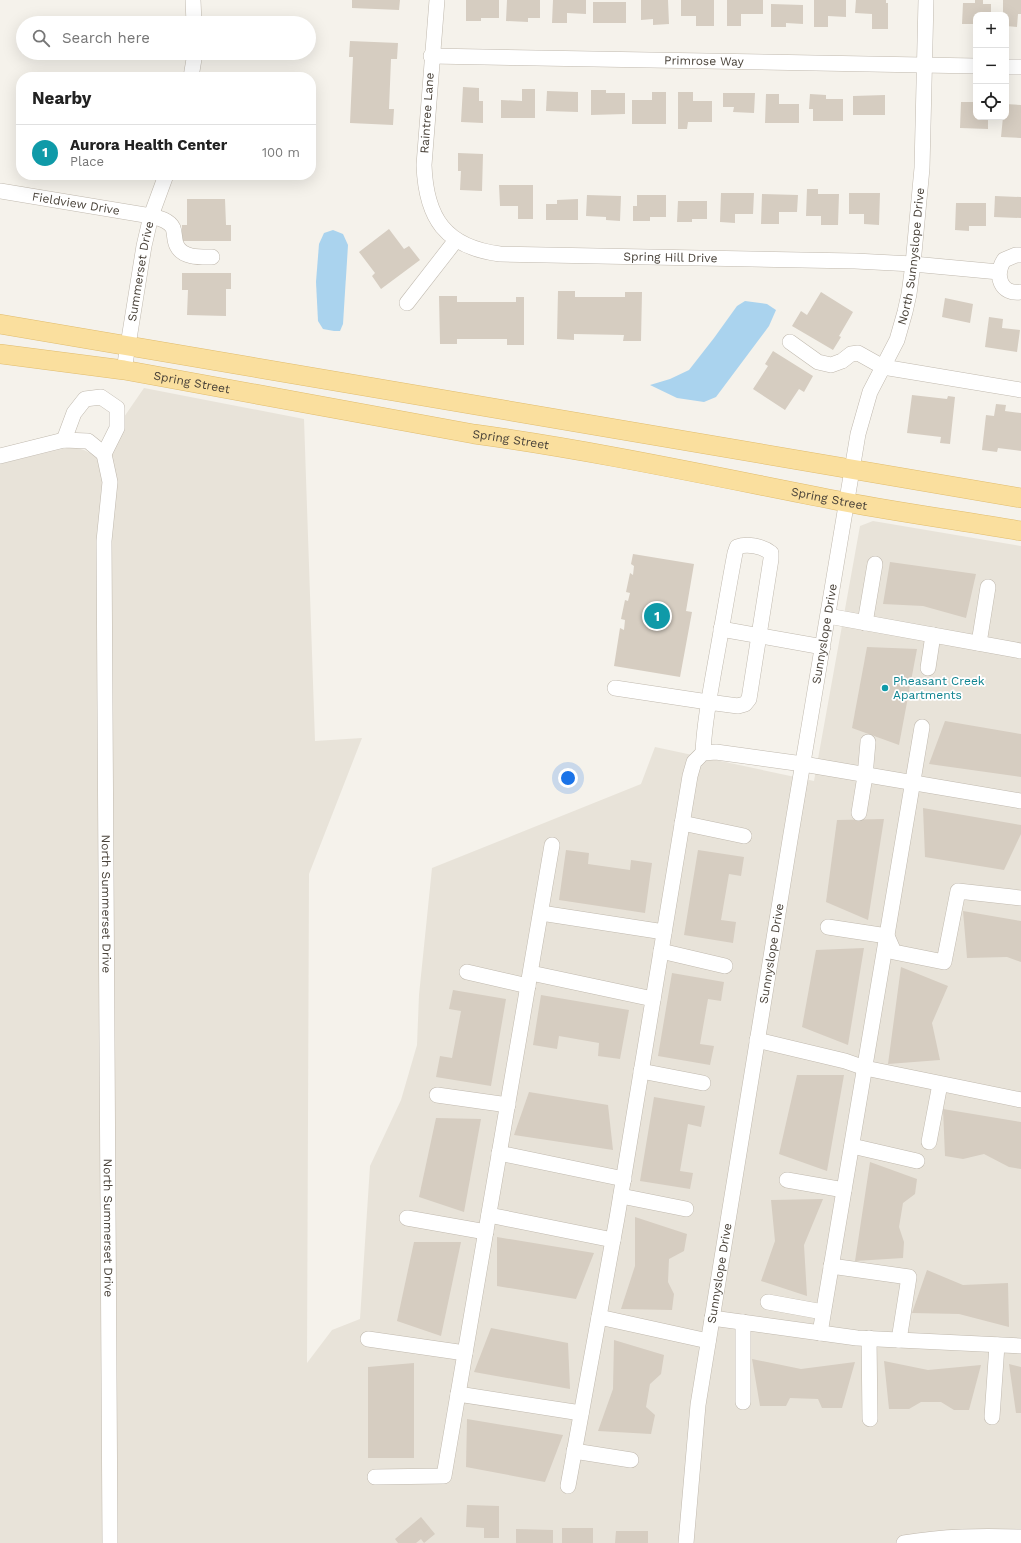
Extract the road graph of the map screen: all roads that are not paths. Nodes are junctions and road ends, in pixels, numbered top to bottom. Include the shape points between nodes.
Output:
1 (193, 0) edge
2 (437, 0) edge
3 (926, 0) edge
4 (194, 16) edge
5 (432, 56) junction
6 (194, 60) edge
7 (924, 65) junction
8 (973, 66) edge
9 (1009, 67) edge
10 (1021, 67) edge
11 (192, 72) edge
12 (164, 180) edge
13 (0, 191) edge
14 (151, 216) junction
15 (439, 223) joint
16 (456, 240) junction
17 (1021, 255) edge
18 (212, 257) dead end
19 (913, 264) junction
20 (999, 272) junction
21 (1021, 292) edge
22 (407, 303) dead end
23 (0, 324) edge
24 (790, 342) dead end
25 (128, 345) junction
26 (0, 354) edge
27 (883, 367) junction
28 (124, 370) junction
29 (1021, 390) edge
30 (64, 440) junction
31 (104, 454) junction
32 (0, 456) edge
33 (853, 468) junction
34 (1021, 498) edge
35 (847, 502) junction
36 (1021, 531) edge
37 (875, 564) dead end
38 (988, 587) dead end
39 (828, 616) junction
40 (864, 623) junction
41 (721, 629) junction
42 (933, 635) junction
43 (759, 636) junction
44 (979, 643) junction
45 (823, 647) junction
46 (1021, 651) edge
47 (928, 668) dead end
48 (615, 688) dead end
49 (708, 702) junction
50 (922, 727) dead end
51 (868, 742) dead end
52 (703, 753) junction
53 (803, 764) junction
54 (865, 776) junction
55 (913, 783) junction
56 (1021, 801) edge
57 (859, 813) dead end
58 (682, 823) junction
59 (744, 836) dead end
60 (552, 845) dead end
61 (1021, 898) edge
62 (541, 913) junction
63 (828, 926) dead end
64 (664, 932) junction
65 (887, 936) junction
66 (661, 951) junction
67 (726, 966) dead end
68 (467, 972) dead end
69 (529, 980) junction
70 (653, 999) junction
71 (757, 1040) junction
72 (865, 1068) junction
73 (641, 1071) junction
74 (704, 1083) dead end
75 (940, 1084) junction
76 (437, 1095) dead end
77 (1021, 1100) edge
78 (508, 1105) junction
79 (929, 1142) dead end
80 (852, 1146) junction
81 (499, 1153) junction
82 (916, 1161) dead end
83 (624, 1179) junction
84 (787, 1180) dead end
85 (844, 1190) junction
86 (621, 1196) junction
87 (686, 1209) dead end
88 (489, 1215) junction
89 (407, 1218) dead end
90 (486, 1232) junction
91 (613, 1240) junction
92 (831, 1266) junction
93 (768, 1302) dead end
94 (823, 1312) junction
95 (599, 1317) junction
96 (712, 1318) junction
97 (743, 1322) junction
98 (820, 1333) junction
99 (869, 1338) junction
100 (368, 1339) dead end
101 (899, 1340) junction
102 (708, 1341) junction
103 (1020, 1343) edge
104 (997, 1345) junction
105 (465, 1353) junction
106 (458, 1394) junction
107 (743, 1402) dead end
108 (581, 1414) junction
109 (992, 1417) dead end
110 (870, 1419) dead end
111 (574, 1451) junction
112 (631, 1460) dead end
113 (375, 1477) dead end
114 (568, 1486) dead end
115 (1021, 1537) edge
116 (110, 1543) edge
117 (686, 1543) edge
118 (904, 1543) edge

1 - 4 street
2 - 5 street, Raintree Lane
3 - 7 street, North Sunnyslope Drive
5 - 7 street, Primrose Way
5 - 15 street, Raintree Lane via 424,165 425,186 430,206
6 - 11 street
7 - 8 street, Primrose Way
7 - 19 street, North Sunnyslope Drive via 922,168
9 - 10 street
12 - 14 street, Summerset Drive
13 - 14 street, Fieldview Drive
14 - 18 street, Fieldview Drive via 164,220 173,227 180,251 189,255
14 - 25 street, Summerset Drive
15 - 16 street, Spring Hill Drive
16 - 19 street, Spring Hill Drive via 483,252 500,254
16 - 22 street
17 - 20 street via 1004,260
19 - 20 street, Spring Hill Drive
19 - 27 street, North Sunnyslope Drive via 905,312 897,340
20 - 21 street via 1001,284 1005,288 1011,292
23 - 25 main road
24 - 27 street via 818,362 831,365 858,353
25 - 28 street, Summerset Drive
25 - 33 main road
26 - 28 main road, Spring Street
27 - 29 street
27 - 33 street, North Sunnyslope Drive via 870,392
28 - 35 main road, Spring Street via 665,466
30 - 31 street via 88,442
30 - 31 street via 74,414 85,399 101,397 117,408 117,428
30 - 32 street
31 - 116 street, North Summerset Drive via 110,482 104,541
33 - 34 main road
33 - 35 street, North Sunnyslope Drive
35 - 36 main road, Spring Street
35 - 39 street, Sunnyslope Drive
37 - 40 street
38 - 44 street
39 - 40 street
39 - 45 street, Sunnyslope Drive
40 - 42 street
41 - 43 street
41 - 43 street via 737,547 743,544 766,548 771,553
41 - 49 street
42 - 44 street
42 - 47 street
43 - 45 street
43 - 49 street via 749,699 745,704 738,706
44 - 46 street
45 - 53 street, Sunnyslope Drive
48 - 49 street
49 - 52 street
50 - 55 street
51 - 54 street
52 - 53 street via 716,752
52 - 58 street via 694,762
53 - 54 street
53 - 71 street, Sunnyslope Drive
54 - 55 street
54 - 57 street
55 - 56 street
55 - 65 street
58 - 59 street
58 - 64 street
60 - 62 street
61 - 65 street via 958,891 944,962 894,952
62 - 64 street
62 - 69 street
63 - 65 street
64 - 66 street
65 - 72 street
66 - 67 street
66 - 70 street
68 - 69 street
69 - 70 street
69 - 78 street
70 - 73 street
71 - 72 street
71 - 96 street, Sunnyslope Drive
72 - 75 street
72 - 80 street
73 - 74 street
73 - 83 street
75 - 77 street
75 - 79 street
76 - 78 street
78 - 81 street
80 - 82 street
80 - 85 street
81 - 83 street
81 - 88 street
83 - 86 street
84 - 85 street
85 - 92 street
86 - 87 street
86 - 91 street
88 - 90 street
88 - 91 street
89 - 90 street
90 - 105 street
91 - 95 street
92 - 94 street
92 - 101 street via 909,1277
93 - 94 street
94 - 98 street
95 - 102 street
95 - 108 street
96 - 97 street
96 - 102 street, Sunnyslope Drive
97 - 98 street
97 - 107 street
98 - 99 street
99 - 101 street
99 - 110 street
100 - 105 street
101 - 104 street
102 - 117 street, Sunnyslope Drive via 698,1405
103 - 104 street
104 - 109 street
105 - 106 street
106 - 108 street
106 - 113 street via 444,1476
108 - 111 street
111 - 112 street
111 - 114 street
115 - 118 street via 956,1536

